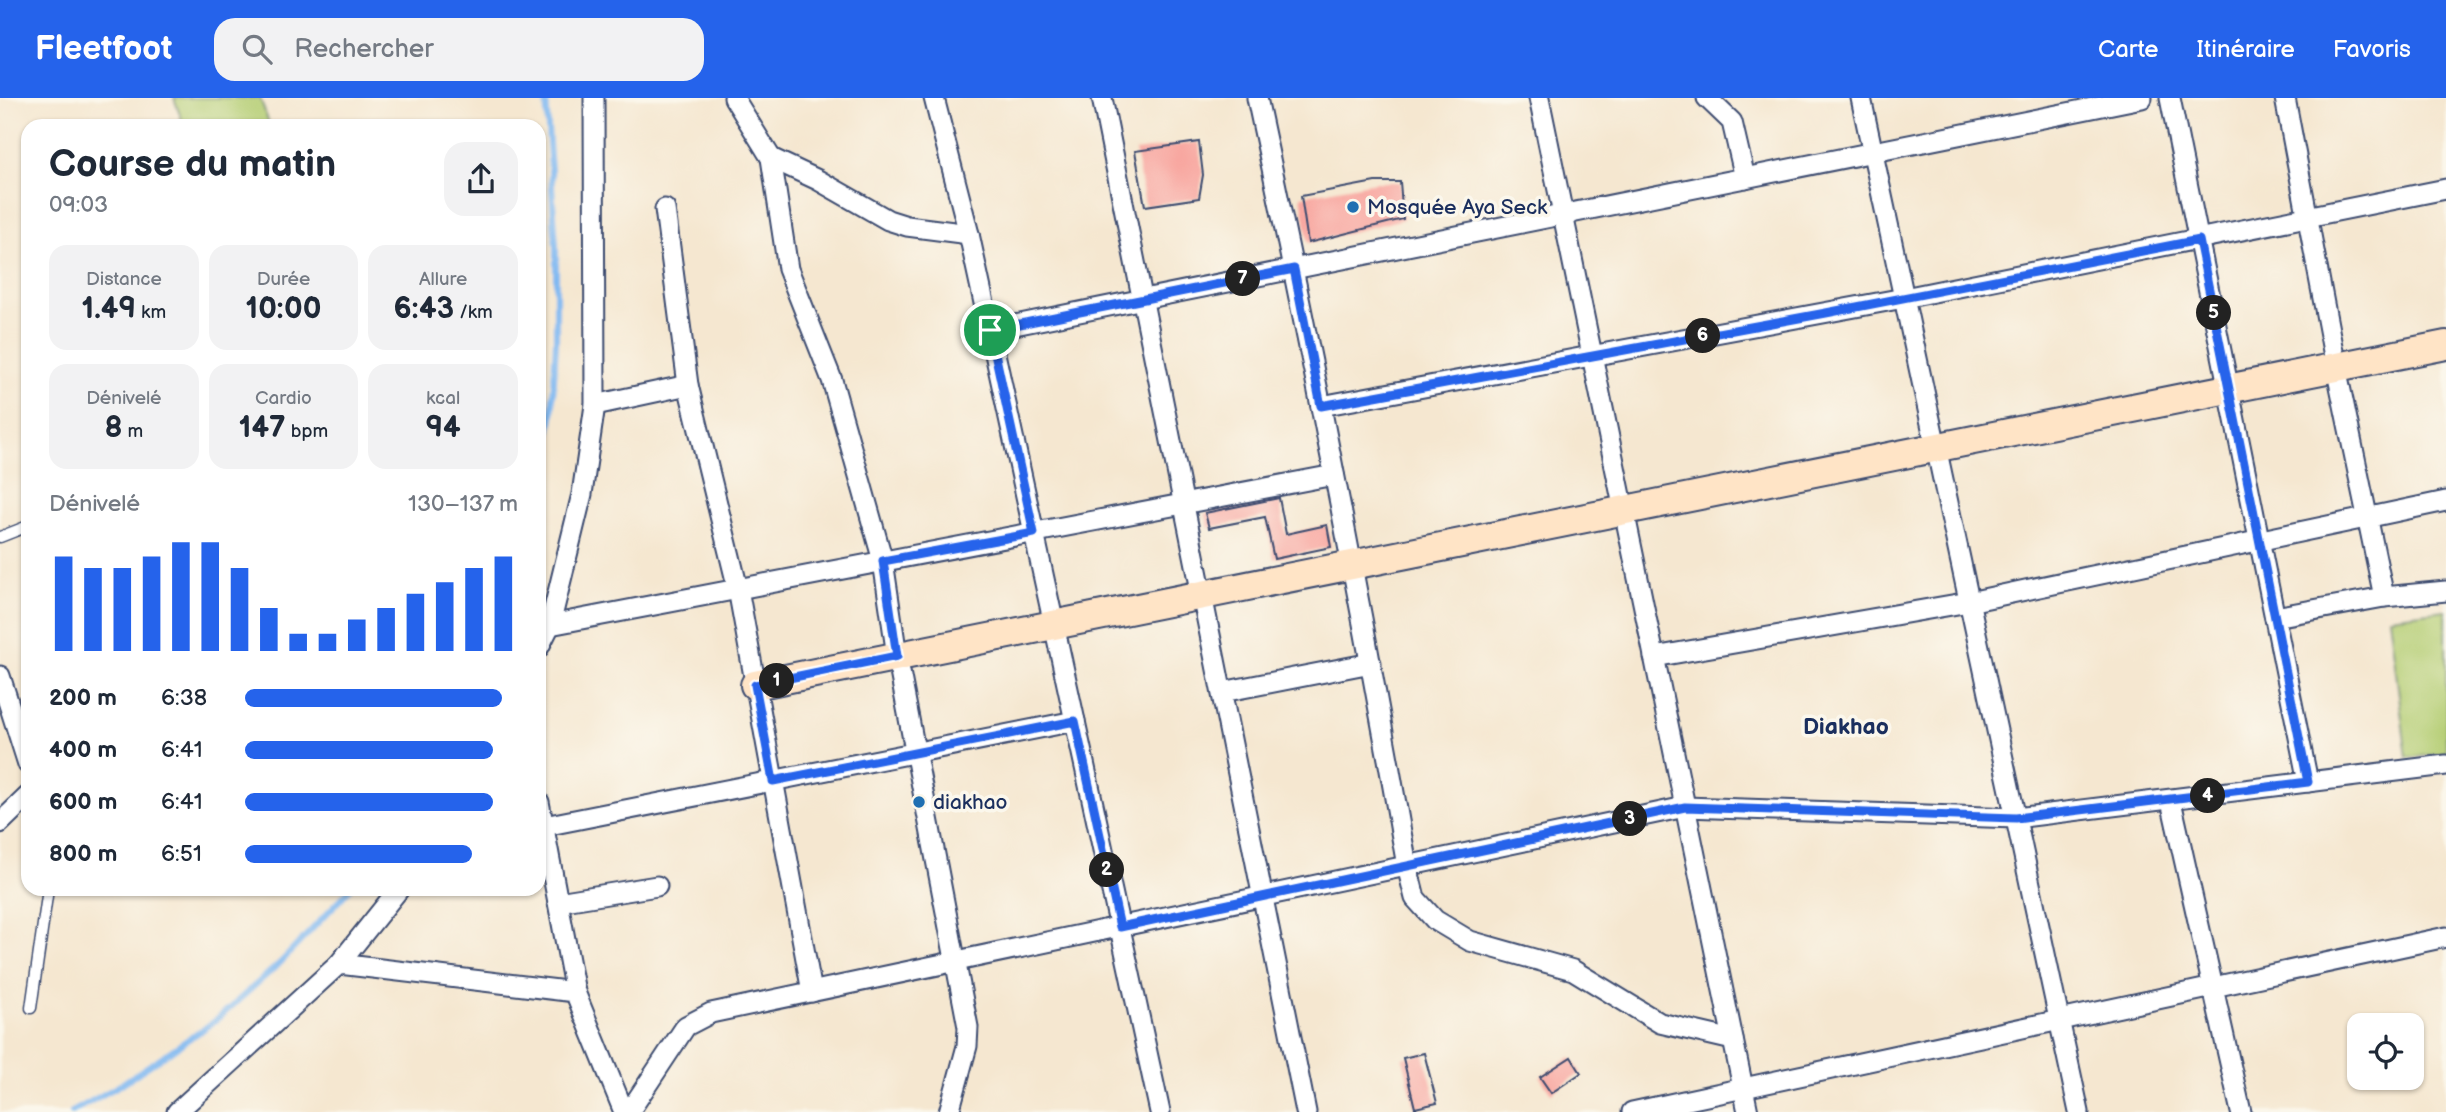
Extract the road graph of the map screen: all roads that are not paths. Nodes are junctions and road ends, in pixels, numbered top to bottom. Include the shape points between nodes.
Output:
1 (594, 98) edge
2 (734, 98) edge
3 (934, 98) edge
4 (1102, 98) edge
5 (1258, 98) edge
6 (1539, 98) edge
7 (1707, 98) edge
8 (1861, 98) edge
9 (2142, 98) edge
10 (2170, 98) edge
11 (2285, 98) edge
12 (1872, 153) junction
13 (771, 158) junction
14 (1745, 178) junction
15 (2446, 189) edge
16 (664, 209) dead end
17 (1563, 215) junction
18 (2308, 217) junction
19 (969, 234) junction
20 (2199, 240) junction
21 (1294, 269) junction
22 (1904, 298) junction
23 (1143, 300) junction
24 (990, 330) junction
25 (2446, 345) edge
26 (1593, 357) junction
27 (2336, 367) junction
28 (688, 385) junction
29 (2229, 388) junction
30 (595, 405) junction
31 (1321, 406) junction
32 (1936, 447) junction
33 (1334, 475) junction
34 (2446, 501) edge
35 (1184, 504) junction
36 (1624, 510) junction
37 (2367, 518) junction
38 (21, 529) edge
39 (1034, 533) junction
40 (0, 537) edge
41 (2260, 542) junction
42 (883, 561) junction
43 (1352, 565) junction
44 (738, 589) junction
45 (2446, 591) edge
46 (1202, 595) junction
47 (2384, 597) junction
48 (1969, 601) junction
49 (2275, 617) junction
50 (550, 625) junction
51 (1054, 625) junction
52 (546, 633) edge
53 (897, 656) junction
54 (1654, 657) junction
55 (1371, 663) junction
56 (0, 676) edge
57 (755, 685) junction
58 (1222, 692) junction
59 (1075, 721) junction
60 (21, 742) edge
61 (916, 752) junction
62 (2446, 765) edge
63 (773, 781) junction
64 (2308, 782) junction
65 (2171, 800) junction
66 (21, 802) edge
67 (1685, 807) junction
68 (2016, 818) junction
69 (0, 822) edge
70 (546, 825) edge
71 (546, 845) edge
72 (1407, 866) junction
73 (657, 886) dead end
74 (47, 896) edge
75 (393, 896) edge
76 (1262, 897) junction
77 (558, 902) junction
78 (1120, 927) junction
79 (2446, 937) edge
80 (956, 962) junction
81 (339, 964) junction
82 (2213, 987) junction
83 (575, 992) junction
84 (812, 992) junction
85 (31, 1008) dead end
86 (2060, 1020) junction
87 (1733, 1040) junction
88 (1743, 1088) junction
89 (177, 1112) edge
90 (626, 1112) edge
91 (949, 1112) edge
92 (1160, 1112) edge
93 (1306, 1112) edge
94 (1632, 1112) edge
95 (1748, 1112) edge
96 (2079, 1112) edge
97 (2241, 1112) edge

1 - 30 street
2 - 13 street
3 - 19 street
4 - 23 street
5 - 21 street
6 - 17 street
7 - 14 street via 1732,122
8 - 12 street
9 - 12 street
10 - 20 street
11 - 18 street
12 - 14 street
12 - 22 street
13 - 19 street via 888,220
13 - 42 street via 788,269 832,380
14 - 17 street
15 - 18 street
16 - 28 street
17 - 21 street
17 - 26 street
18 - 20 street
18 - 27 street
19 - 24 street
20 - 22 street
20 - 29 street
21 - 23 street
21 - 31 street
22 - 26 street
22 - 32 street
23 - 24 street
23 - 35 street
24 - 39 street
25 - 27 street
26 - 31 street
26 - 36 street
27 - 29 street
27 - 37 street
28 - 30 street
28 - 44 street
29 - 32 street
29 - 41 street
30 - 50 street via 582,494
31 - 33 street
32 - 36 street
32 - 48 street
33 - 35 street
33 - 43 street
34 - 37 street
35 - 39 street
35 - 46 street
36 - 43 street
36 - 54 street
37 - 41 street
37 - 47 street
38 - 40 lane
39 - 42 street
39 - 51 street
41 - 48 street
41 - 49 street
42 - 44 street
42 - 53 street
43 - 46 street
43 - 55 street
44 - 50 street
44 - 57 street
45 - 47 street
46 - 51 street
46 - 58 street
47 - 49 street
48 - 54 street
48 - 68 street
49 - 64 street
50 - 52 street
51 - 53 street
51 - 59 street
53 - 57 street
53 - 61 street
54 - 67 street
55 - 58 street
55 - 72 street
56 - 60 street
57 - 63 street
58 - 76 street
59 - 61 street
59 - 78 street
61 - 63 street
61 - 80 street
62 - 64 street
63 - 70 street
63 - 84 street
64 - 65 street
65 - 68 street
65 - 82 street
66 - 69 street
67 - 68 street
67 - 72 street
67 - 87 street
68 - 86 street
71 - 77 street
72 - 76 street
72 - 87 street via 1415,898 1436,920 1470,941 1573,970 1660,1023
73 - 77 street
74 - 85 lane
75 - 81 street
76 - 78 street
76 - 93 street
77 - 83 street
78 - 80 street
78 - 92 street
79 - 82 street
80 - 84 street
80 - 91 street via 968,1027
81 - 83 street
81 - 89 street
82 - 86 street
82 - 97 street
83 - 90 street
84 - 90 street via 711,1013 686,1026
86 - 88 street
86 - 96 street
87 - 88 street
88 - 94 street
88 - 95 street

